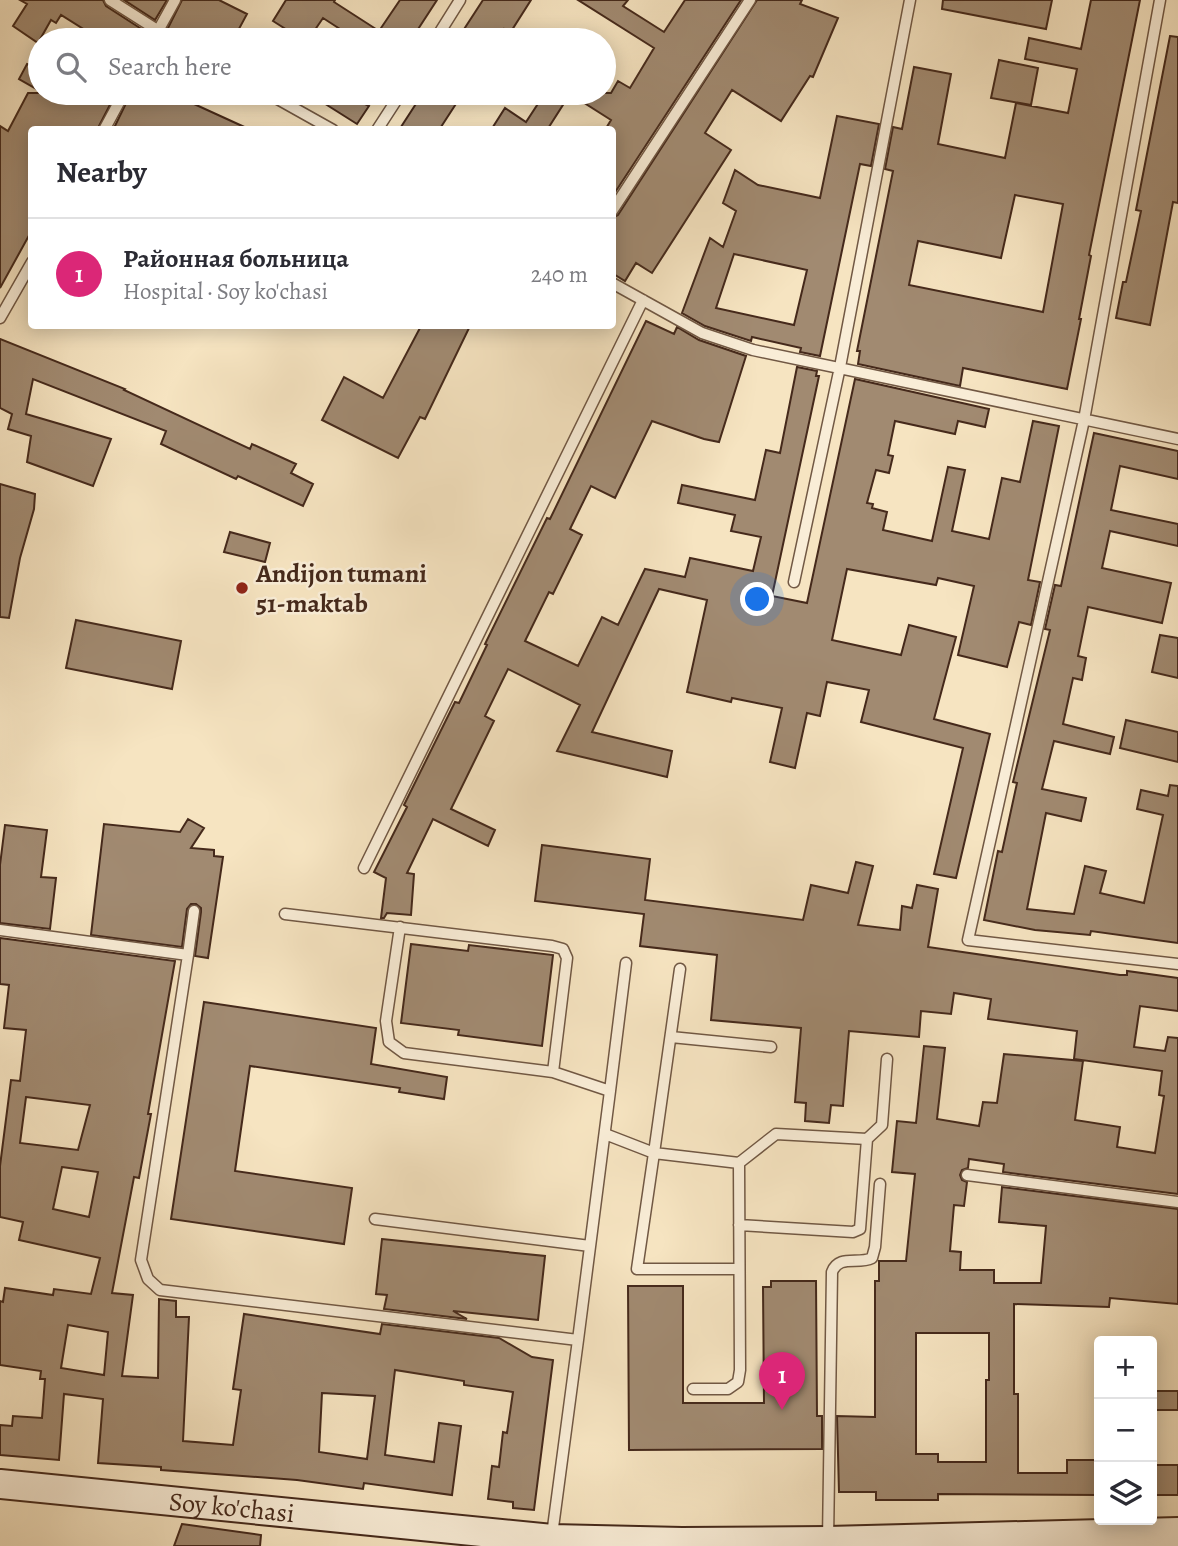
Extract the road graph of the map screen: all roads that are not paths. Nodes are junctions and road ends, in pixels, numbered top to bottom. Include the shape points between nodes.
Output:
1 (110, 0) edge
2 (175, 0) edge
3 (460, 0) edge
4 (750, 0) edge
5 (909, 0) edge
6 (1160, 0) edge
7 (145, 28) edge
8 (159, 28) edge
9 (442, 28) edge
10 (118, 105) edge
11 (288, 105) edge
12 (393, 105) edge
13 (106, 126) edge
14 (326, 126) edge
15 (380, 126) edge
16 (616, 205) edge
17 (28, 269) edge
18 (616, 285) edge
19 (643, 300) junction
20 (0, 317) edge
21 (840, 367) junction
22 (1084, 420) junction
23 (1178, 439) edge
24 (794, 582) dead end
25 (364, 867) dead end
26 (194, 911) dead end
27 (285, 914) dead end
28 (400, 927) junction
29 (0, 930) edge
30 (188, 955) junction
31 (626, 963) dead end
32 (1178, 964) edge
33 (680, 969) dead end
34 (671, 1037) junction
35 (771, 1047) dead end
36 (887, 1059) dead end
37 (553, 1072) junction
38 (610, 1091) junction
39 (605, 1134) junction
40 (867, 1139) junction
41 (654, 1153) junction
42 (739, 1163) junction
43 (967, 1175) dead end
44 (880, 1184) dead end
45 (1178, 1202) edge
46 (375, 1219) dead end
47 (739, 1225) junction
48 (590, 1246) junction
49 (739, 1269) junction
50 (578, 1340) junction
51 (693, 1389) dead end
52 (0, 1484) edge
53 (1178, 1532) edge
54 (552, 1539) junction
55 (828, 1541) junction

1 - 7 lane
2 - 8 lane
3 - 9 lane
4 - 16 lane
5 - 21 lane
6 - 22 lane
10 - 13 lane
11 - 14 lane
12 - 15 lane
17 - 20 lane
18 - 19 lane
19 - 21 lane via 702,333 754,351
19 - 25 lane
21 - 22 lane
21 - 24 lane
22 - 23 lane
22 - 32 lane via 968,940
26 - 30 lane
27 - 28 lane
28 - 37 lane via 386,1021 389,1042 404,1053
28 - 37 lane via 563,949 567,958
29 - 30 lane
30 - 50 lane via 141,1260 148,1279 160,1290
31 - 38 lane
33 - 34 lane
34 - 35 lane
34 - 41 lane
36 - 40 lane via 882,1125
37 - 38 lane
38 - 39 lane
39 - 41 lane
39 - 48 lane
40 - 42 lane via 776,1134
40 - 47 lane via 860,1229
41 - 42 lane
41 - 49 lane via 637,1269
42 - 47 lane
43 - 45 lane
44 - 55 lane via 872,1258 841,1261 832,1272
46 - 48 lane
47 - 49 lane
48 - 50 lane
49 - 51 lane via 738,1382 728,1389
50 - 54 lane
52 - 54 main road, Soy ko'chasi
53 - 55 main road, Soy ko'chasi
54 - 55 main road, Soy ko'chasi

